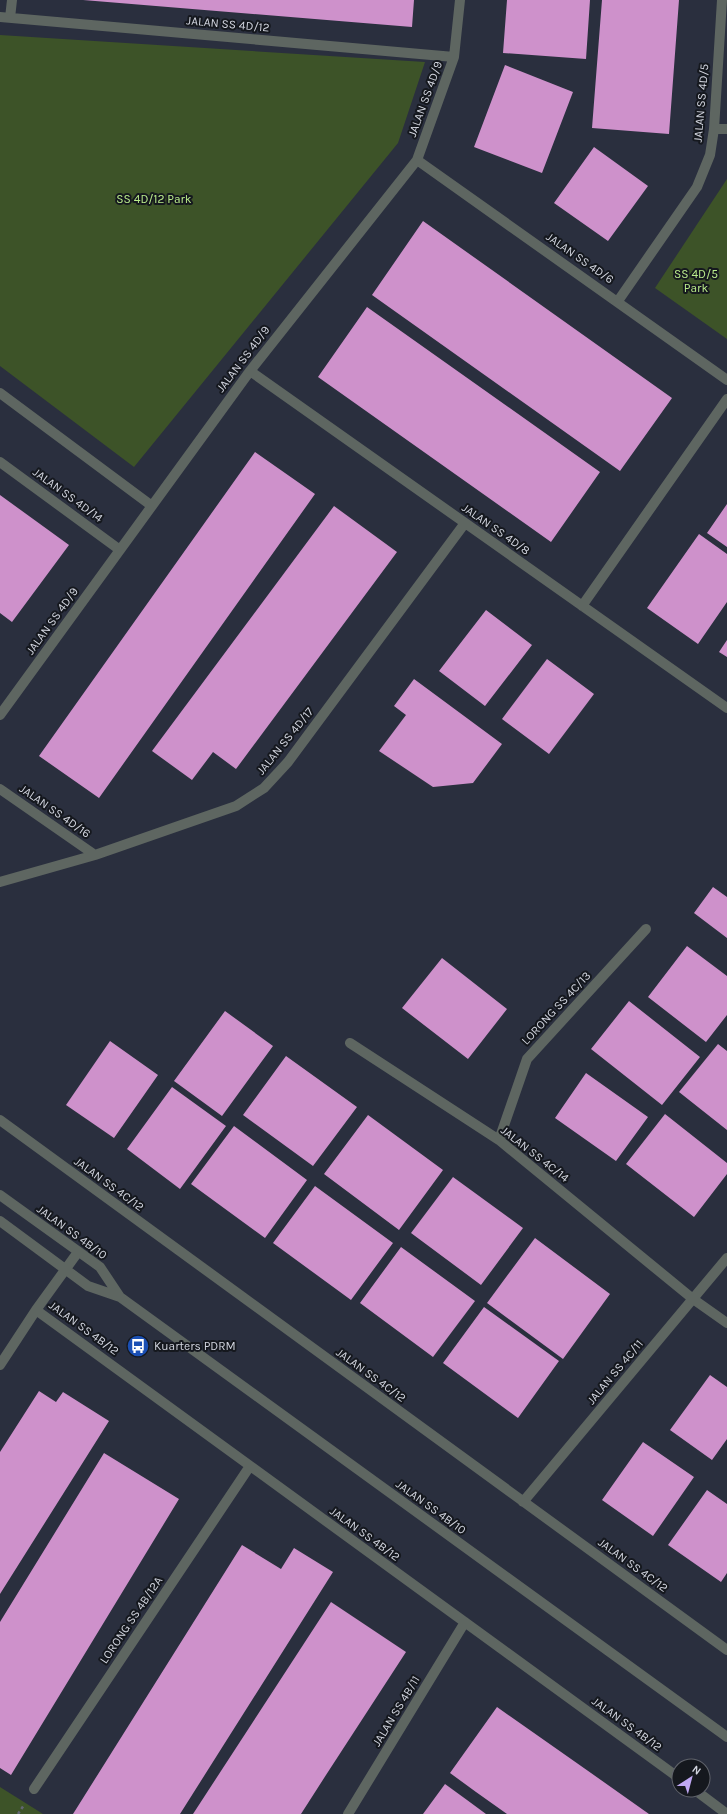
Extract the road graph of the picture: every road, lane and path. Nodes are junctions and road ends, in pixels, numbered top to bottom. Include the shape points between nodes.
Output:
1 (12, 0) edge
2 (460, 0) edge
3 (722, 0) edge
4 (5, 18) edge
5 (454, 57) junction
6 (714, 129) junction
7 (727, 129) edge
8 (417, 160) junction
9 (618, 301) junction
10 (250, 370) junction
11 (727, 380) edge
12 (0, 393) edge
13 (727, 398) edge
14 (0, 462) edge
15 (152, 506) junction
16 (465, 523) junction
17 (120, 550) junction
18 (582, 606) junction
19 (727, 708) edge
20 (0, 715) edge
21 (0, 789) edge
22 (95, 855) junction
23 (0, 882) edge
24 (646, 929) dead end
25 (350, 1043) dead end
26 (0, 1120) edge
27 (499, 1140) junction
28 (0, 1195) edge
29 (0, 1221) edge
30 (78, 1252) junction
31 (727, 1258) edge
32 (66, 1269) junction
33 (120, 1297) junction
34 (693, 1299) junction
35 (36, 1310) junction
36 (727, 1323) edge
37 (0, 1365) edge
38 (250, 1466) junction
39 (523, 1502) junction
40 (465, 1622) junction
41 (727, 1650) edge
42 (727, 1737) edge
43 (671, 1772) edge
44 (34, 1789) dead end
45 (706, 1798) edge
46 (348, 1814) edge
47 (727, 1814) edge

1 - 4 street
2 - 5 street, JALAN SS 4D/9
3 - 6 street, JALAN SS 4D/5
4 - 5 street, JALAN SS 4D/12
5 - 8 street, JALAN SS 4D/9
6 - 7 street
6 - 9 street, JALAN SS 4D/5 via 710,155 697,187
8 - 9 street, JALAN SS 4D/6
8 - 10 street, JALAN SS 4D/9
9 - 11 street, JALAN SS 4D/6
10 - 15 street, JALAN SS 4D/9
10 - 16 street, JALAN SS 4D/8
12 - 15 street
13 - 18 street
14 - 17 street, JALAN SS 4D/14
15 - 17 street, JALAN SS 4D/9
16 - 18 street, JALAN SS 4D/8
16 - 22 street, JALAN SS 4D/17 via 288,762 264,788 236,806
17 - 20 street, JALAN SS 4D/9
18 - 19 street, JALAN SS 4D/8
21 - 22 street, JALAN SS 4D/16
22 - 23 street, JALAN SS 4D/17
24 - 27 street, LORONG SS 4C/13 via 527,1059
25 - 27 street, JALAN SS 4C/14
26 - 39 street, JALAN SS 4C/12
27 - 34 street, JALAN SS 4C/14
28 - 30 street, JALAN SS 4B/10
29 - 32 street, JALAN SS 4B/10
30 - 32 street
30 - 33 street, JALAN SS 4B/10 via 100,1267
31 - 34 street, JALAN SS 4C/11
32 - 33 street, JALAN SS 4B/10 via 88,1286
32 - 35 street
33 - 42 street, JALAN SS 4B/10
34 - 36 street, JALAN SS 4C/14
34 - 39 street, JALAN SS 4C/11
35 - 37 street
35 - 38 street, JALAN SS 4B/12
38 - 40 street, JALAN SS 4B/12
38 - 44 street, LORONG SS 4B/12A
39 - 41 street, JALAN SS 4C/12
40 - 43 street, JALAN SS 4B/12
40 - 46 street, JALAN SS 4B/11
45 - 47 street

